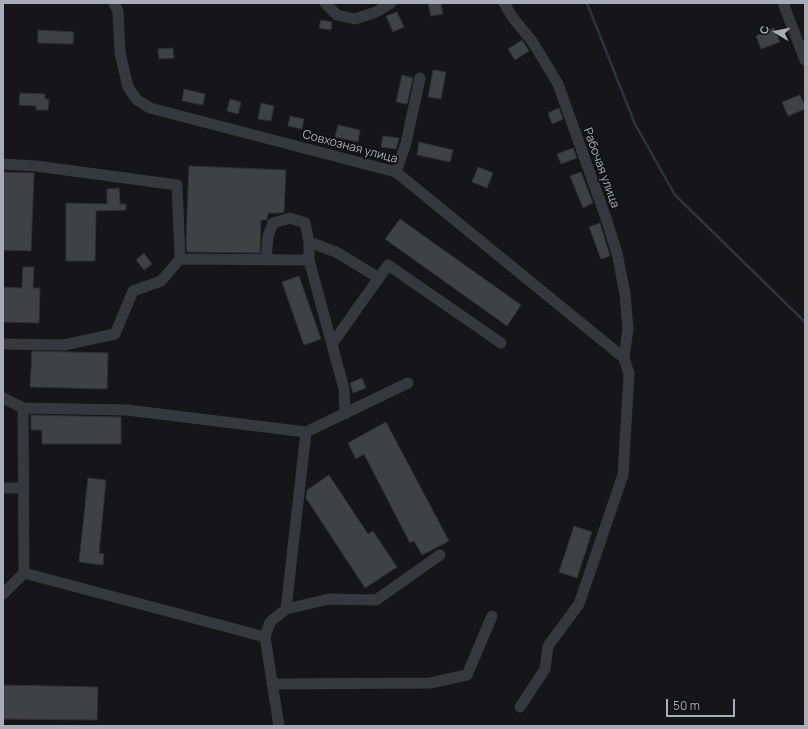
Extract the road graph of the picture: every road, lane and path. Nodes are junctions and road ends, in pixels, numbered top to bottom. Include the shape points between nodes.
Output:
1 (114, 3) edge
2 (325, 3) edge
3 (391, 3) edge
4 (504, 3) edge
5 (783, 3) edge
6 (805, 60) edge
7 (420, 78) dead end
8 (3, 164) edge
9 (396, 172) junction
10 (309, 242) junction
11 (180, 259) junction
12 (266, 260) junction
13 (309, 260) junction
14 (379, 278) junction
15 (501, 343) dead end
16 (3, 344) edge
17 (332, 344) junction
18 (624, 358) junction
19 (408, 383) dead end
20 (3, 398) edge
21 (23, 408) junction
22 (345, 414) junction
23 (306, 432) junction
24 (3, 488) edge
25 (24, 488) junction
26 (440, 555) dead end
27 (24, 573) junction
28 (3, 594) edge
29 (286, 609) junction
30 (492, 616) dead end
31 (265, 637) junction
32 (272, 684) junction
33 (520, 707) dead end
34 (279, 726) edge

1 - 9 street, Совхозная улица via 118,11 120,53 128,87 136,100 150,108
2 - 3 street via 337,15 355,19 376,12
4 - 18 street, Рабочая улица via 532,41 558,84 606,218 617,253 625,294 628,329
5 - 6 street
7 - 9 street via 406,143
8 - 11 street via 177,185
9 - 18 street, Совхозная улица
10 - 12 street via 305,224 290,218 273,223 268,236
10 - 13 street
10 - 14 street via 336,252
11 - 12 street
11 - 16 street via 161,282 133,291 114,334 64,345
12 - 13 street
13 - 17 street
14 - 15 street via 388,265
14 - 17 street
17 - 22 street via 344,389
18 - 33 street via 629,374 624,475 579,604 548,646 545,669
19 - 22 street
20 - 21 street
21 - 23 street via 127,410
21 - 25 street
22 - 23 street
23 - 29 street
24 - 25 street
25 - 27 street
26 - 29 street via 376,600 329,599
27 - 28 street
27 - 31 street
29 - 31 street via 270,622
30 - 32 street via 467,675 430,683
31 - 32 street
32 - 34 street

